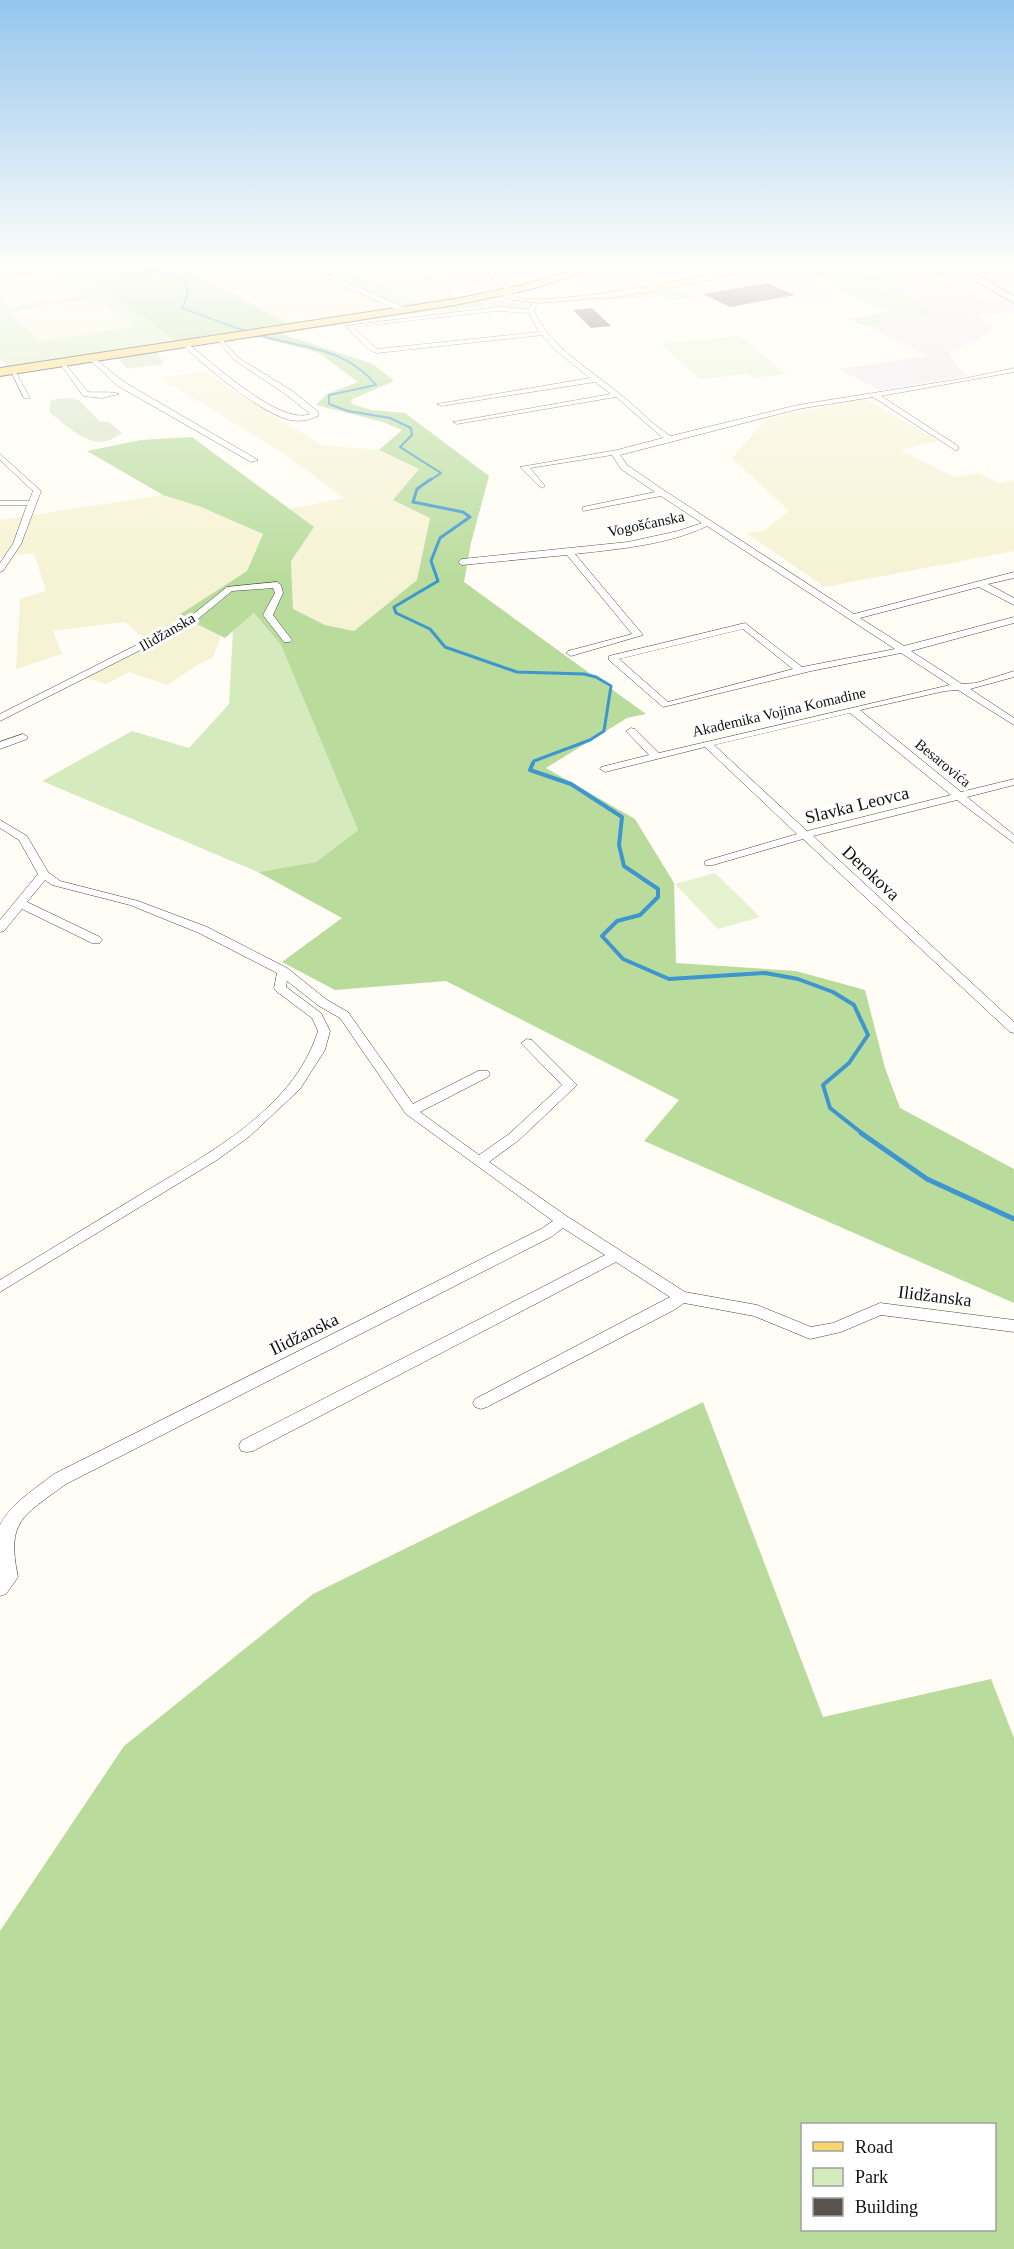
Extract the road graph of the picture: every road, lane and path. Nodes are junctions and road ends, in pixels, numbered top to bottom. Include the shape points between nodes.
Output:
1 (28, 368) edge
2 (67, 368) edge
3 (102, 368) edge
4 (216, 368) edge
5 (250, 368) edge
6 (584, 368) edge
7 (1014, 370) edge
8 (6, 371) edge
9 (598, 379) junction
10 (115, 394) dead end
11 (873, 394) junction
12 (617, 395) junction
13 (27, 396) dead end
14 (441, 404) dead end
15 (457, 422) dead end
16 (670, 440) junction
17 (955, 448) dead end
18 (617, 452) junction
19 (0, 456) edge
20 (254, 460) dead end
21 (541, 486) dead end
22 (662, 493) junction
23 (0, 503) edge
24 (31, 503) junction
25 (586, 509) dead end
26 (709, 522) junction
27 (569, 552) junction
28 (462, 562) dead end
29 (0, 569) edge
30 (1014, 575) edge
31 (981, 584) junction
32 (1014, 602) edge
33 (853, 618) junction
34 (1014, 620) edge
35 (287, 640) dead end
36 (902, 650) junction
37 (571, 653) dead end
38 (801, 671) junction
39 (1014, 674) edge
40 (960, 686) junction
41 (854, 710) junction
42 (0, 718) edge
43 (1014, 722) edge
44 (631, 731) dead end
45 (23, 737) dead end
46 (707, 744) junction
47 (0, 746) edge
48 (657, 757) junction
49 (605, 769) dead end
50 (1014, 782) edge
51 (959, 796) junction
52 (0, 823) edge
53 (804, 835) junction
54 (1014, 840) edge
55 (709, 863) dead end
56 (44, 874) junction
57 (21, 904) junction
58 (0, 928) edge
59 (96, 940) dead end
60 (283, 971) junction
61 (1013, 1028) edge
62 (527, 1043) dead end
63 (483, 1074) dead end
64 (411, 1111) junction
65 (480, 1161) junction
66 (564, 1221) junction
67 (616, 1256) junction
68 (0, 1287) edge
69 (681, 1297) junction
70 (1014, 1326) edge
71 (482, 1403) dead end
72 (247, 1446) dead end
73 (0, 1589) edge

1 - 8 main road
2 - 10 street via 86,394
3 - 20 street via 121,384
4 - 5 street via 290,418 315,414
6 - 9 street
7 - 11 street
8 - 13 street
9 - 12 street
9 - 14 street
11 - 16 street via 798,407
11 - 17 street
12 - 15 street
12 - 16 street
16 - 18 street
18 - 21 street via 524,467
18 - 22 street, Vogošćanska via 616,459
19 - 24 street via 34,486 37,491
22 - 25 street, Vogošćanska
22 - 26 street, Vogošćanska
23 - 24 street
24 - 29 street via 17,544
26 - 27 street, Vogošćanska via 659,538
26 - 33 street
27 - 28 street, Vogošćanska
27 - 37 street via 638,635
30 - 31 street
31 - 32 street
31 - 33 street
33 - 36 street
34 - 36 street, Akademika Vojina Komadine
35 - 42 street, Ilidžanska via 268,615 279,593 277,585 230,589 189,622
36 - 38 street, Akademika Vojina Komadine
36 - 40 street
38 - 38 street, Akademika Vojina Komadine via 746,626 612,658 666,705
39 - 40 street, Akademika Vojina Komadine via 977,686
40 - 41 street, Akademika Vojina Komadine
40 - 43 street
41 - 46 street, Akademika Vojina Komadine
41 - 51 street, Besarovića
44 - 48 street
45 - 47 street
46 - 48 street, Akademika Vojina Komadine
46 - 53 street, Derokova
48 - 49 street, Akademika Vojina Komadine
50 - 51 street, Slavka Leovca
51 - 53 street, Slavka Leovca
51 - 54 street, Besarovića
52 - 56 street via 23,838
53 - 55 street, Slavka Leovca
53 - 61 street, Derokova
56 - 57 street
56 - 60 street, Ilidžanska via 56,883 134,903 203,930
57 - 58 street
57 - 59 street
60 - 64 street, Ilidžanska via 344,1015
60 - 68 street via 280,988 318,1017 324,1032 318,1053 300,1079 273,1109 212,1157
62 - 65 street via 570,1085 514,1137
63 - 64 street
64 - 65 street, Ilidžanska
65 - 66 street, Ilidžanska
66 - 67 street, Ilidžanska
66 - 73 street, Ilidžanska via 425,1296 60,1479 8,1525 5,1557 9,1577
67 - 69 street, Ilidžanska
67 - 72 street
69 - 70 street, Ilidžanska via 757,1311 810,1334 836,1328 880,1309
69 - 71 street

